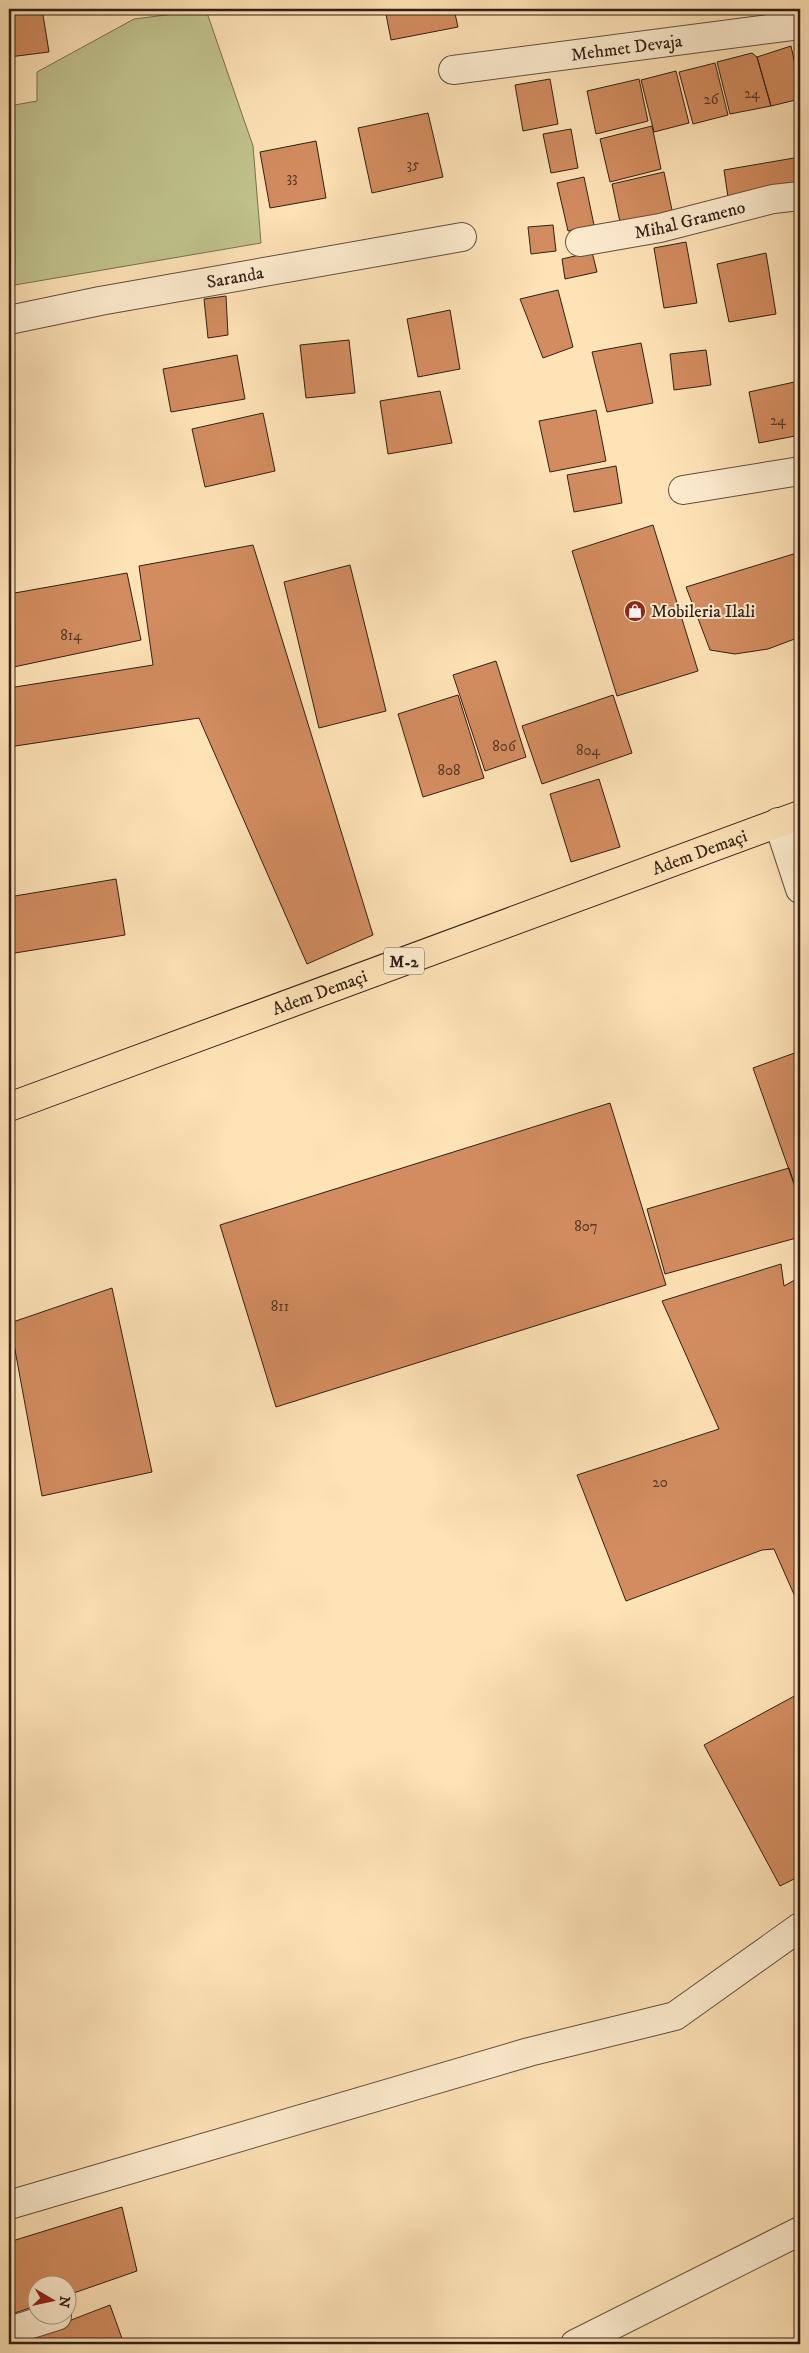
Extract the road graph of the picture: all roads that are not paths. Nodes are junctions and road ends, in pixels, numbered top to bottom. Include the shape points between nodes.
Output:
1 (800, 25) edge
2 (453, 70) dead end
3 (800, 196) edge
4 (462, 236) dead end
5 (580, 242) dead end
6 (9, 320) edge
7 (800, 470) edge
8 (683, 490) dead end
9 (789, 819) edge
10 (800, 889) edge
11 (9, 1107) edge
12 (800, 1928) edge
13 (9, 2205) edge
14 (800, 2231) edge
15 (28, 2324) edge
16 (9, 2330) edge
17 (575, 2344) edge

1 - 2 street, Mehmet Devaja
3 - 5 street, Mihal Grameno via 773,199 660,228
4 - 6 street, Saranda
7 - 8 street
9 - 10 street
9 - 11 main road, Adem Demaçi / M-2
12 - 13 street via 675,2016 529,2052
14 - 17 street
15 - 16 street

